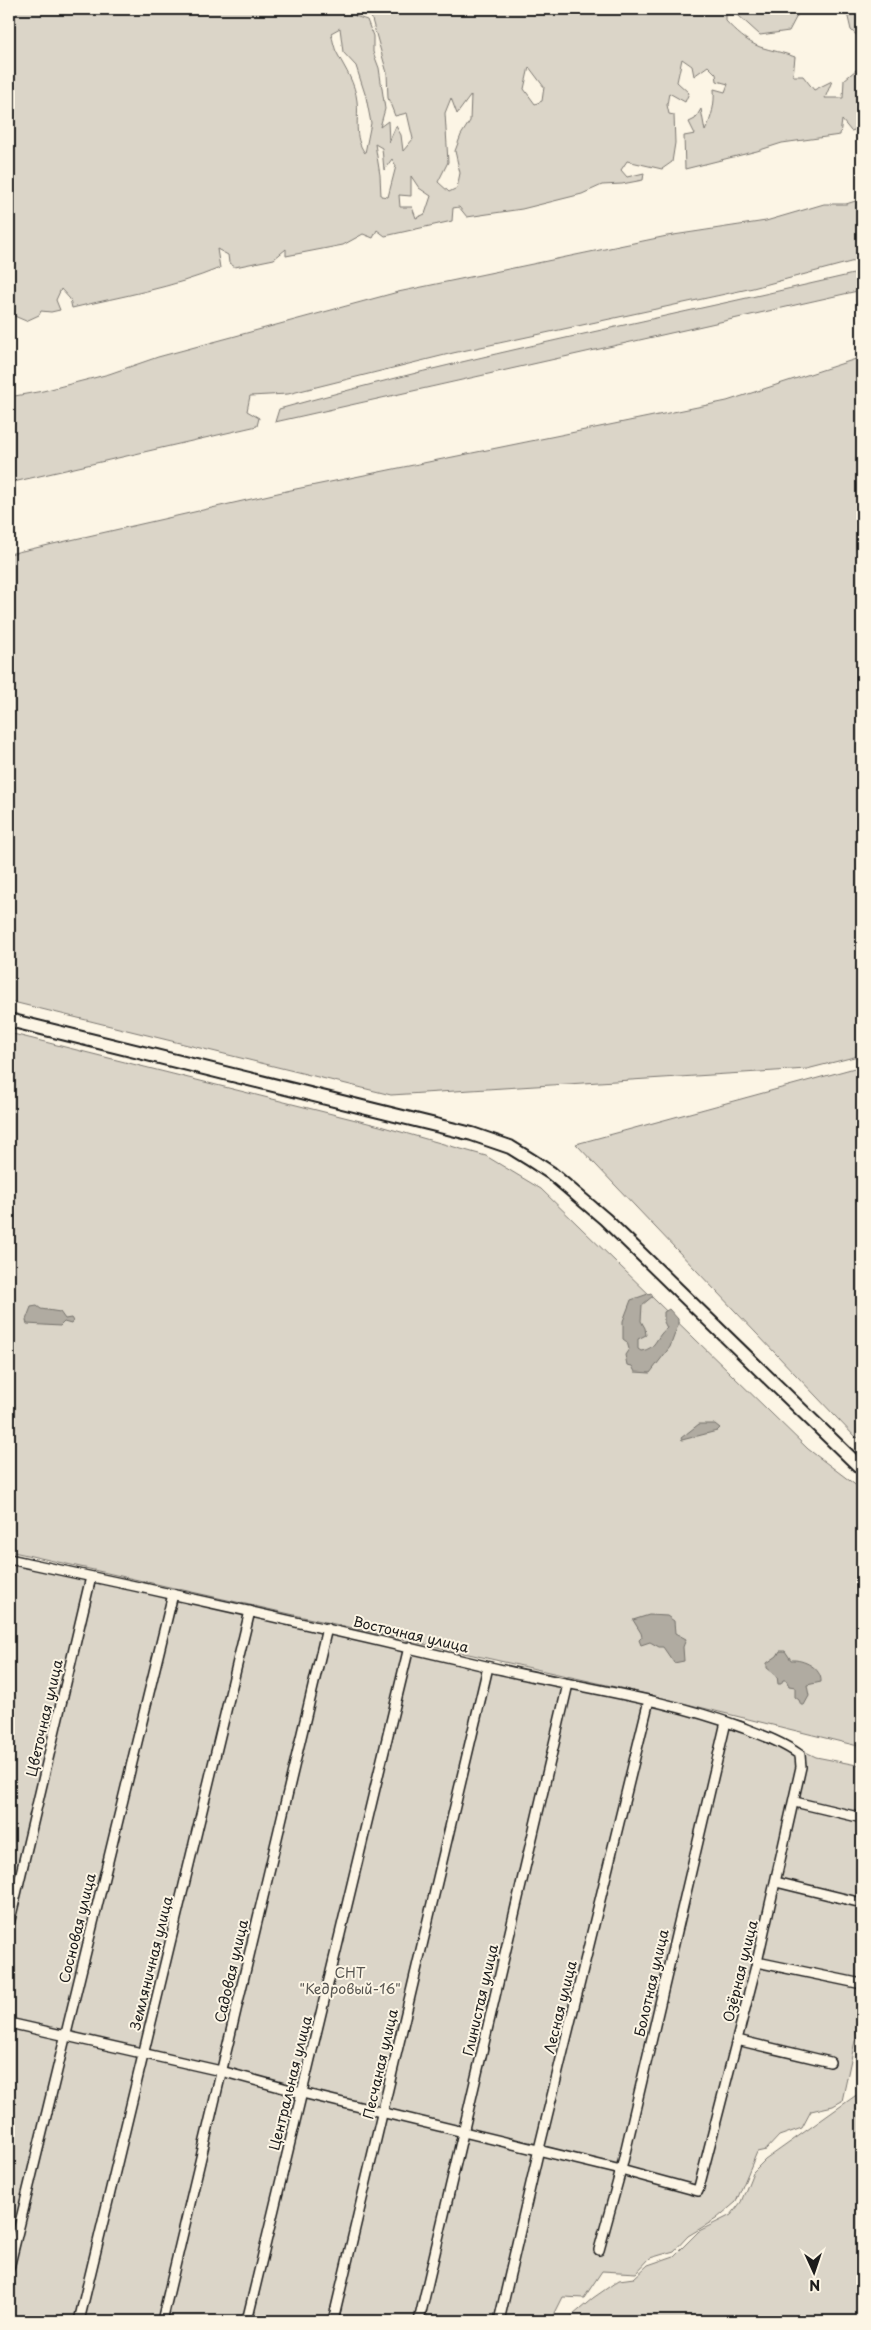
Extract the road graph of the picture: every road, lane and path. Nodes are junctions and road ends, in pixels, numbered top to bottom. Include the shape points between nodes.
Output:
1 (9, 1020) edge
2 (862, 1469) edge
3 (9, 1559) edge
4 (91, 1577) junction
5 (173, 1594) junction
6 (250, 1611) junction
7 (327, 1628) junction
8 (409, 1647) junction
9 (488, 1667) junction
10 (568, 1684) junction
11 (649, 1700) junction
12 (726, 1722) junction
13 (800, 1755) joint
14 (795, 1802) junction
15 (862, 1818) edge
16 (776, 1882) junction
17 (862, 1903) edge
18 (9, 1924) edge
19 (757, 1962) junction
20 (862, 1984) edge
21 (9, 2024) edge
22 (65, 2036) junction
23 (737, 2040) junction
24 (143, 2052) junction
25 (830, 2062) dead end
26 (221, 2071) junction
27 (302, 2093) junction
28 (383, 2111) junction
29 (464, 2131) junction
30 (539, 2149) junction
31 (622, 2170) junction
32 (599, 2250) dead end
33 (9, 2268) edge
34 (79, 2321) edge
35 (162, 2321) edge
36 (247, 2321) edge
37 (334, 2321) edge
38 (419, 2321) edge
39 (499, 2321) edge

1 - 2 street via 472,1134 510,1147 551,1173 605,1218
3 - 4 street, Восточная улица
4 - 5 street, Восточная улица
4 - 18 street, Цветочная улица
5 - 6 street, Восточная улица
5 - 22 street, Сосновая улица
6 - 7 street, Восточная улица
6 - 24 street, Земляничная улица
7 - 8 street, Восточная улица
7 - 26 street, Садовая улица
8 - 9 street, Восточная улица
8 - 27 street, Центральная улица
9 - 10 street, Восточная улица
9 - 28 street, Песчаная улица
10 - 11 street, Восточная улица
10 - 29 street, Глинистая улица
11 - 12 street, Восточная улица
11 - 30 street, Лесная улица
12 - 13 street, Восточная улица via 785,1744
12 - 31 street, Болотная улица
13 - 14 street, Озёрная улица
14 - 15 street
14 - 16 street, Озёрная улица
16 - 17 street
16 - 19 street, Озёрная улица
19 - 20 street
19 - 23 street, Озёрная улица
21 - 22 street
22 - 24 street
22 - 33 street, Сосновая улица
23 - 25 street
23 - 31 street, Озёрная улица via 698,2191
24 - 26 street
24 - 34 street, Земляничная улица
26 - 27 street
26 - 35 street, Садовая улица
27 - 28 street
27 - 36 street, Центральная улица
28 - 29 street
28 - 37 street, Песчаная улица
29 - 30 street
29 - 38 street, Глинистая улица
30 - 31 street
30 - 39 street, Лесная улица
31 - 32 street, Болотная улица

